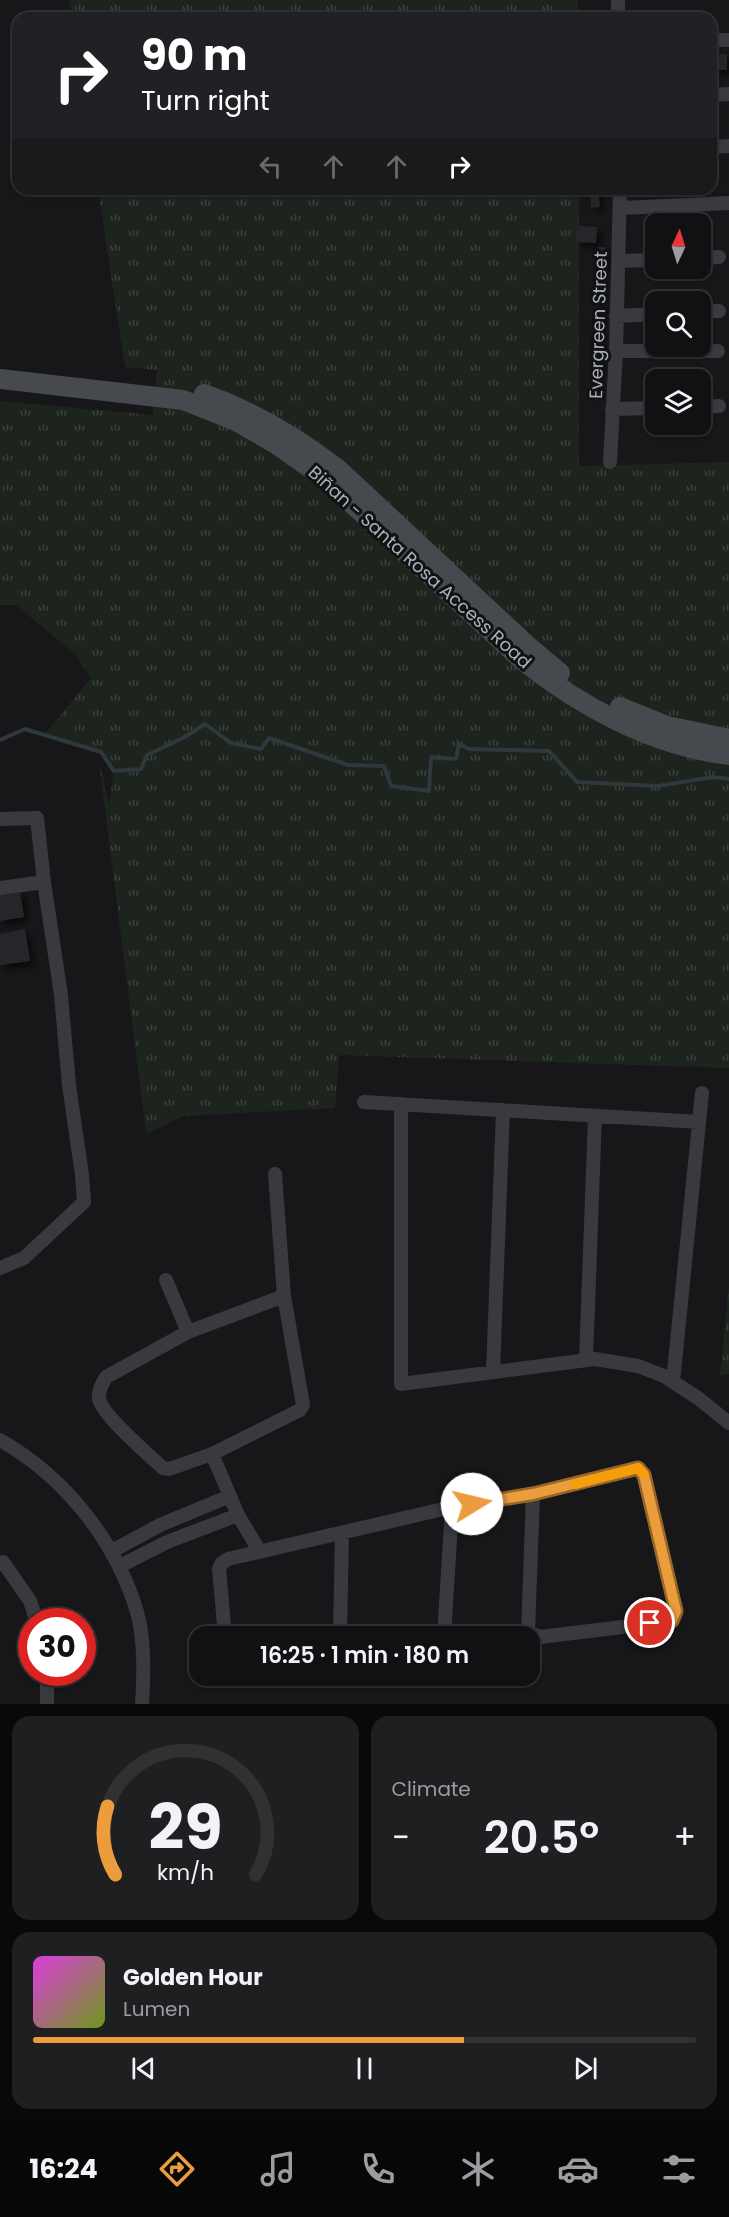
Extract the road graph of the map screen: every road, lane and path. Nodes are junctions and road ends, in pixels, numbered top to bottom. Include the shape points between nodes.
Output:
1 (620, 195) edge
2 (729, 203) edge
3 (621, 208) junction
4 (711, 257) edge
5 (718, 257) dead end
6 (645, 260) edge
7 (618, 261) junction
8 (711, 311) edge
9 (719, 311) dead end
10 (645, 315) edge
11 (616, 316) junction
12 (616, 351) junction
13 (718, 351) dead end
14 (0, 366) edge
15 (0, 379) edge
16 (184, 394) junction
17 (711, 406) edge
18 (719, 406) dead end
19 (645, 408) edge
20 (612, 409) junction
21 (610, 462) dead end
22 (524, 652) junction
23 (729, 739) edge
24 (729, 755) edge
25 (0, 819) edge
26 (44, 882) junction
27 (0, 888) edge
28 (702, 1094) dead end
29 (364, 1102) dead end
30 (401, 1104) junction
31 (502, 1110) junction
32 (595, 1116) junction
33 (699, 1122) junction
34 (275, 1174) dead end
35 (0, 1268) edge
36 (166, 1280) dead end
37 (284, 1296) junction
38 (188, 1332) junction
39 (586, 1360) junction
40 (493, 1372) junction
41 (673, 1382) junction
42 (729, 1423) edge
43 (0, 1440) edge
44 (212, 1454) junction
45 (533, 1494) junction
46 (230, 1496) junction
47 (452, 1507) junction
48 (238, 1515) junction
49 (342, 1533) junction
50 (112, 1551) junction
51 (260, 1552) junction
52 (0, 1564) edge
53 (120, 1566) junction
54 (32, 1608) edge
55 (224, 1626) edge
56 (340, 1626) edge
57 (445, 1626) edge
58 (47, 1686) edge
59 (47, 1704) edge
60 (142, 1704) edge

1 - 3 street, Evergreen Street
2 - 3 street
3 - 7 street, Evergreen Street
4 - 5 street
6 - 7 street
7 - 11 street, Evergreen Street
8 - 9 street
10 - 11 street
11 - 12 street, Evergreen Street
12 - 13 street
12 - 20 street, Evergreen Street
14 - 16 main road, Biñan - Santa Rosa Access Road
15 - 16 main road, Biñan - Santa Rosa Access Road
16 - 22 main road, Biñan - Santa Rosa Access Road via 230,403 318,453
17 - 18 street
19 - 20 street
20 - 21 street, Evergreen Street
22 - 23 main road, Biñan - Santa Rosa Access Road via 616,705 667,726
22 - 24 main road, Biñan - Santa Rosa Access Road via 550,682 605,714 659,738
25 - 26 street via 37,818
26 - 27 street
26 - 35 street via 84,1202 24,1258
28 - 33 street
29 - 30 street
30 - 31 street
30 - 40 street via 401,1384
31 - 32 street
31 - 40 street
32 - 33 street
32 - 39 street
33 - 41 street
34 - 37 street
36 - 38 street
37 - 38 street
37 - 44 street via 303,1405
38 - 44 street via 106,1377 99,1401 106,1413 163,1468
39 - 40 street
39 - 41 street via 638,1366
41 - 42 street
43 - 50 street via 60,1486 92,1521
44 - 46 street
45 - 45 street via 638,1468 644,1475 676,1611 672,1621 540,1637 528,1632
45 - 47 street
46 - 48 street
46 - 50 street via 160,1525
47 - 49 street
47 - 57 street
48 - 51 street
48 - 53 street via 167,1542
49 - 51 street
49 - 56 street
50 - 53 street
51 - 55 street via 228,1559 219,1569
52 - 54 street via 3,1562
53 - 60 street via 137,1614 144,1672
58 - 59 street

